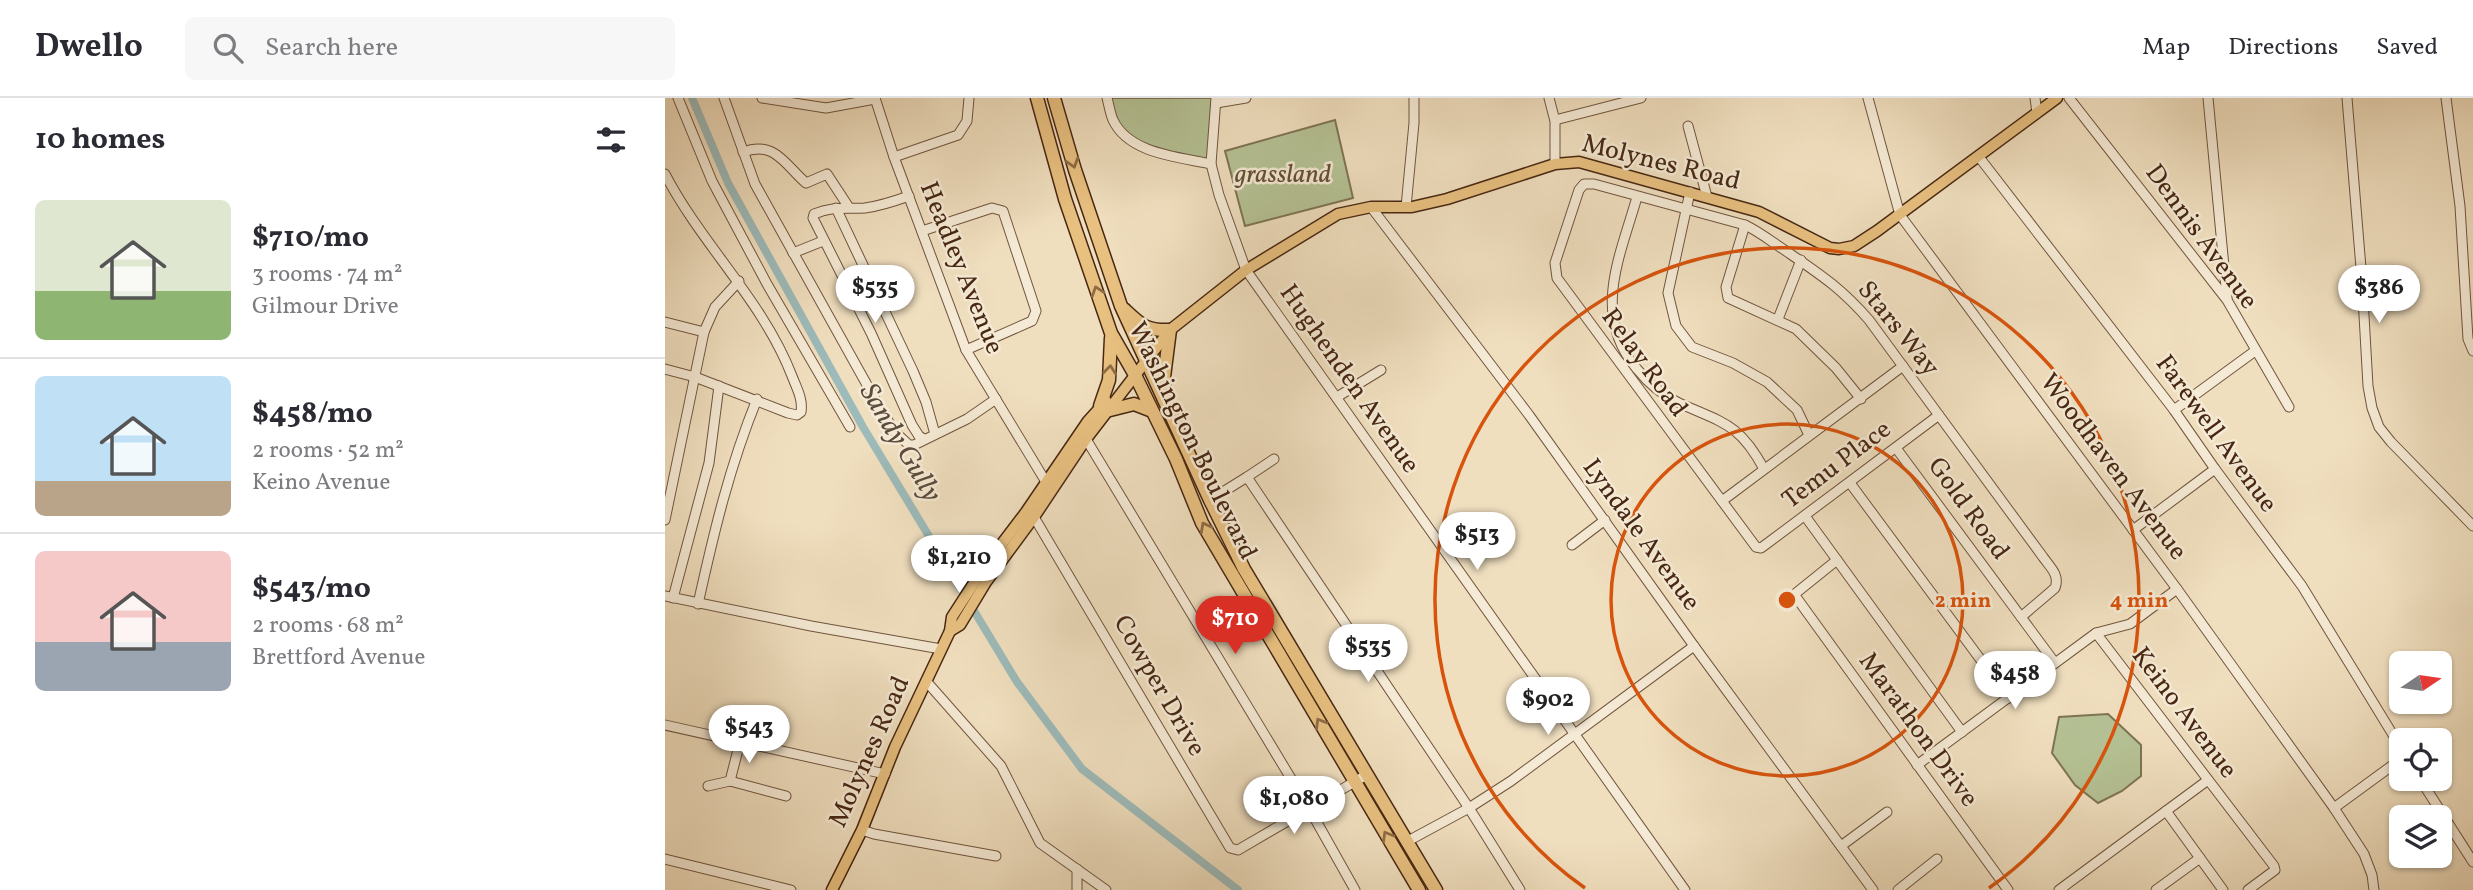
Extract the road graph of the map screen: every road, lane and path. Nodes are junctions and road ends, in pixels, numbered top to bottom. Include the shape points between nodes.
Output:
1 (678, 98) edge
2 (724, 98) edge
3 (762, 98) edge
4 (875, 98) edge
5 (969, 98) edge
6 (1037, 98) edge
7 (1054, 98) edge
8 (1108, 98) edge
9 (1246, 98) edge
10 (1414, 98) edge
11 (1549, 98) edge
12 (1641, 98) edge
13 (1868, 98) edge
14 (2035, 98) edge
15 (2057, 98) edge
16 (2069, 98) edge
17 (2208, 98) edge
18 (2347, 98) edge
19 (2446, 98) edge
20 (1216, 101) edge
21 (2037, 113) junction
22 (1555, 120) junction
23 (1688, 126) dead end
24 (743, 152) junction
25 (1979, 156) junction
26 (894, 157) junction
27 (1212, 164) junction
28 (1555, 164) junction
29 (665, 174) edge
30 (1584, 184) joint
31 (1690, 192) junction
32 (909, 196) junction
33 (1637, 197) junction
34 (1707, 197) junction
35 (848, 206) junction
36 (1371, 207) junction
37 (1406, 207) junction
38 (836, 208) junction
39 (1686, 209) junction
40 (1900, 215) junction
41 (1745, 225) junction
42 (922, 230) junction
43 (823, 241) junction
44 (793, 253) junction
45 (1801, 260) junction
46 (1246, 270) junction
47 (739, 281) junction
48 (2227, 300) junction
49 (1121, 306) junction
50 (1778, 319) junction
51 (665, 322) edge
52 (1170, 330) junction
53 (704, 332) junction
54 (1111, 333) junction
55 (1616, 333) junction
56 (1605, 345) junction
57 (966, 350) junction
58 (2255, 351) junction
59 (2473, 351) edge
60 (1145, 362) junction
61 (1903, 366) junction
62 (665, 369) edge
63 (1381, 370) dead end
64 (1135, 375) junction
65 (695, 377) junction
66 (719, 386) junction
67 (1664, 395) junction
68 (1337, 397) junction
69 (757, 399) junction
70 (996, 399) junction
71 (1861, 399) junction
72 (2289, 407) dead end
73 (1105, 408) junction
74 (1166, 409) junction
75 (1652, 409) junction
76 (2174, 410) junction
77 (1152, 411) junction
78 (1939, 415) junction
79 (850, 427) dead end
80 (935, 434) junction
81 (1809, 435) junction
82 (924, 439) junction
83 (1086, 439) junction
84 (1896, 447) junction
85 (1274, 459) dead end
86 (1764, 469) junction
87 (2215, 470) junction
88 (1247, 477) junction
89 (1046, 482) junction
90 (1850, 483) junction
91 (1210, 500) junction
92 (1722, 501) junction
93 (1805, 516) junction
94 (1034, 517) junction
95 (665, 520) edge
96 (1605, 520) junction
97 (2473, 526) edge
98 (2133, 530) junction
99 (1572, 545) dead end
100 (1761, 548) joint
101 (1837, 560) junction
102 (982, 579) junction
103 (2178, 589) junction
104 (669, 597) edge
105 (698, 604) junction
106 (2021, 617) junction
107 (2096, 633) junction
108 (1694, 646) junction
109 (941, 649) junction
110 (2055, 663) junction
111 (926, 681) junction
112 (2009, 698) junction
113 (665, 725) edge
114 (2389, 728) edge
115 (1962, 732) junction
116 (1574, 736) junction
117 (740, 742) junction
118 (1917, 765) junction
119 (2389, 768) edge
120 (1369, 774) junction
121 (885, 775) junction
122 (2208, 780) junction
123 (730, 781) junction
124 (1355, 781) junction
125 (708, 786) dead end
126 (2428, 791) edge
127 (786, 796) dead end
128 (1469, 808) junction
129 (2334, 808) junction
130 (1310, 810) junction
131 (2166, 811) junction
132 (1887, 812) dead end
133 (862, 830) junction
134 (1408, 841) junction
135 (1841, 846) junction
136 (996, 856) dead end
137 (2200, 858) junction
138 (665, 859) edge
139 (1937, 859) dead end
140 (2473, 862) edge
141 (1077, 869) junction
142 (791, 890) edge
143 (832, 890) edge
144 (1077, 890) edge
145 (1106, 890) edge
146 (1355, 890) edge
147 (1419, 890) edge
148 (1436, 890) edge
149 (1520, 890) edge
150 (1685, 890) edge
151 (1873, 890) edge
152 (1898, 890) edge
153 (2008, 890) edge
154 (2059, 890) edge
155 (2157, 890) edge
156 (2223, 890) edge
157 (2248, 890) edge
158 (2374, 890) edge

1 - 79 street via 712,181
2 - 24 street
3 - 4 street via 826,108
4 - 26 street, Headley Avenue
5 - 26 street via 967,121 958,135
54 -> 6 highway, Washington Boulevard via 1065,199
7 -> 49 highway, Washington Boulevard
8 - 27 street via 1113,120 1146,149
9 - 20 street
10 - 37 street
11 - 22 street
12 - 22 street
13 - 40 street
14 - 21 street
15 - 21 main road, Molynes Road
16 - 48 street, Dennis Avenue
17 - 48 street
18 - 97 street via 2372,408 2391,442
19 - 59 street via 2460,206 2468,339
20 - 27 street, Hughenden Avenue
21 - 25 main road, Molynes Road
22 - 28 street
23 - 34 street
24 - 35 street via 773,151 806,183 827,174
24 - 44 street
25 - 40 main road, Molynes Road
25 - 76 street, Farewell Avenue
26 - 32 street, Headley Avenue
27 - 46 street, Hughenden Avenue
28 - 31 main road, Molynes Road via 1589,164
28 - 37 main road, Molynes Road via 1447,199
29 - 47 street via 698,229
30 - 33 street, Stars Way
30 - 56 street, Relay Road via 1555,263 1556,274
31 - 34 main road, Molynes Road
31 - 39 street
32 - 35 street via 863,208
32 - 42 street, Headley Avenue
33 - 39 street, Stars Way
33 - 55 street via 1614,276 1611,300
34 - 40 main road, Molynes Road via 1759,212 1839,249 1854,246
35 - 38 street
36 - 37 main road, Molynes Road
36 - 46 main road, Molynes Road via 1338,214
36 - 96 street, Lyndale Avenue
38 - 43 street via 813,216
38 - 80 street via 913,371
39 - 41 street, Stars Way
39 - 81 street via 1668,293 1676,326 1692,347 1767,382 1797,410
40 - 98 street, Woodhaven Avenue
41 - 45 street, Stars Way
41 - 50 street via 1726,295
42 - 57 street, Headley Avenue
42 - 57 street via 992,208 1003,211 1037,312 1032,321
43 - 44 street
43 - 82 street via 912,425
44 - 82 street via 895,432 909,445
45 - 50 street
45 - 61 street, Stars Way via 1856,305
46 - 52 main road, Molynes Road
46 - 68 street, Hughenden Avenue
47 - 53 street via 715,307
47 - 69 street via 787,365 802,403 801,412 788,413
48 - 58 street, Dennis Avenue
49 - 52 highway via 1153,331
49 - 60 highway, Washington Boulevard
50 - 71 street via 1811,342
51 - 53 street
52 - 60 main road, Molynes Road
52 - 74 highway via 1164,377
53 - 65 street
54 - 64 highway, Washington Boulevard
73 -> 54 highway
55 - 56 street
55 - 67 street via 1635,367
56 - 75 street, Relay Road
57 - 70 street, Headley Avenue
58 - 72 street, Dennis Avenue
58 - 76 street
60 - 64 main road, Molynes Road
60 - 74 highway, Washington Boulevard
61 - 71 street
61 - 78 street, Stars Way
62 - 65 street
63 - 68 street
64 - 73 main road, Molynes Road
64 - 77 highway, Washington Boulevard
65 - 66 street
65 - 95 street
66 - 69 street
66 - 104 street via 709,463
67 - 75 street
67 - 86 street via 1732,427
68 - 116 street, Hughenden Avenue
69 - 105 street via 733,462
70 - 80 street
70 - 89 street, Headley Avenue
71 - 81 street
73 - 77 highway via 1134,404
73 - 83 main road, Molynes Road
73 - 89 main road, Molynes Road
74 - 91 highway, Washington Boulevard
75 - 92 street, Relay Road
76 - 87 street, Farewell Avenue
124 -> 77 highway, Washington Boulevard via 1202,523
78 - 84 street, Temu Place
78 - 106 street, Stars Way via 2057,577 2055,588
80 - 82 street
81 - 86 street
83 - 94 main road, Molynes Road
83 - 130 street
84 - 90 street, Temu Place
84 - 106 street, Gold Road
85 - 88 street
86 - 92 street
87 - 98 street
87 - 114 street, Farewell Avenue via 2302,586
88 - 91 street
88 - 128 street
89 - 102 main road, Molynes Road
90 - 93 street, Temu Place
90 - 112 street
91 - 120 highway, Washington Boulevard via 1244,569
92 - 100 street, Relay Road
93 - 100 street, Temu Place
93 - 101 street
94 - 102 main road, Molynes Road
94 - 130 street, Cowper Drive via 1230,848 1238,850
96 - 99 street
96 - 108 street, Lyndale Avenue
98 - 103 street, Woodhaven Avenue
101 - 115 street
101 - 118 street, Marathon Drive via 1795,594
102 - 109 main road, Molynes Road
103 - 107 street via 2130,624
103 - 129 street, Woodhaven Avenue
104 - 105 street
105 - 109 street
106 - 110 street, Gold Road
107 - 110 street, Keino Avenue
107 - 122 street, Keino Avenue
108 - 116 street
108 - 135 street, Lyndale Avenue
109 - 111 main road, Molynes Road
110 - 112 street, Keino Avenue
111 - 121 main road, Molynes Road
111 - 141 street via 1001,766 1040,843
112 - 115 street, Keino Avenue
113 - 117 street
115 - 118 street, Keino Avenue
116 - 128 street
116 - 150 street, Hughenden Avenue
117 - 121 street
117 - 123 street
118 - 153 street, Marathon Drive
119 - 129 street
120 - 124 street, Cowper Drive
120 - 134 highway, Washington Boulevard
121 - 133 main road, Molynes Road
122 - 131 street
122 - 157 street, Keino Avenue via 2275,870
123 - 125 street
123 - 127 street
124 - 130 street, Cowper Drive
147 -> 124 highway, Washington Boulevard
126 - 140 street
128 - 134 street
128 - 149 street
129 - 158 street, Woodhaven Avenue via 2364,854
130 - 146 street
131 - 137 street
131 - 154 street
132 - 135 street
133 - 136 street
133 - 143 main road, Molynes Road
134 - 148 highway, Washington Boulevard
135 - 151 street, Lyndale Avenue
137 - 155 street
137 - 156 street
138 - 142 street
139 - 152 street
141 - 144 street
141 - 145 street

